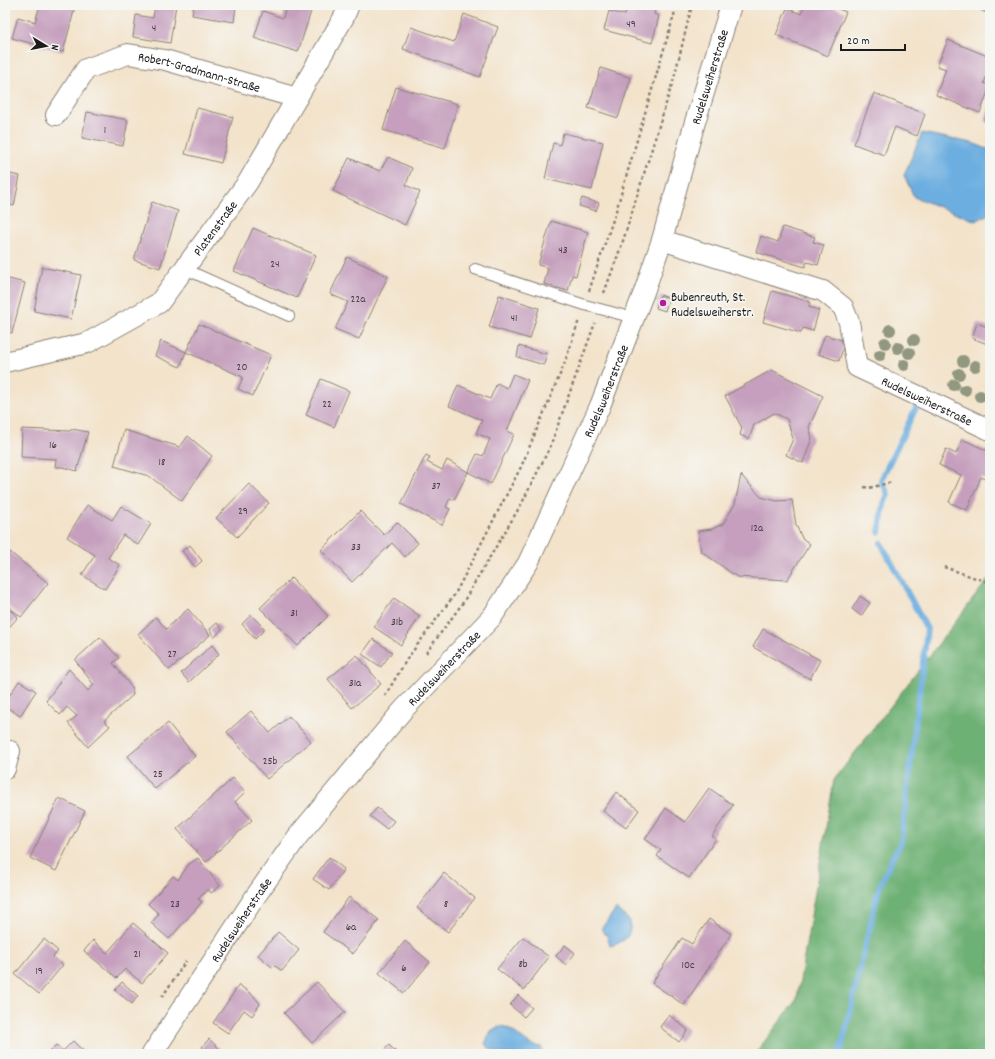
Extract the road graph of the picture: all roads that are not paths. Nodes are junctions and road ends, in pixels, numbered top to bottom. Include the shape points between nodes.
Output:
1 (349, 5) edge
2 (731, 5) edge
3 (297, 98) junction
4 (56, 115) dead end
5 (662, 240) junction
6 (185, 268) junction
7 (475, 269) dead end
8 (289, 316) dead end
9 (634, 318) junction
10 (5, 362) edge
11 (990, 430) edge
12 (152, 1054) edge

1 - 3 street, Platenstraße
2 - 5 street, Rudelsweiherstraße
3 - 4 street, Robert-Gradmann-Straße via 165,60 128,54 86,68
3 - 6 street, Platenstraße via 248,182
5 - 9 street, Rudelsweiherstraße
5 - 11 street, Rudelsweiherstraße via 823,291 843,307 850,322 857,367
6 - 8 lane
6 - 10 street, Platenstraße via 159,303 87,343
7 - 9 lane via 585,305
9 - 12 street, Rudelsweiherstraße via 600,406 528,563 492,617 403,710 298,836

